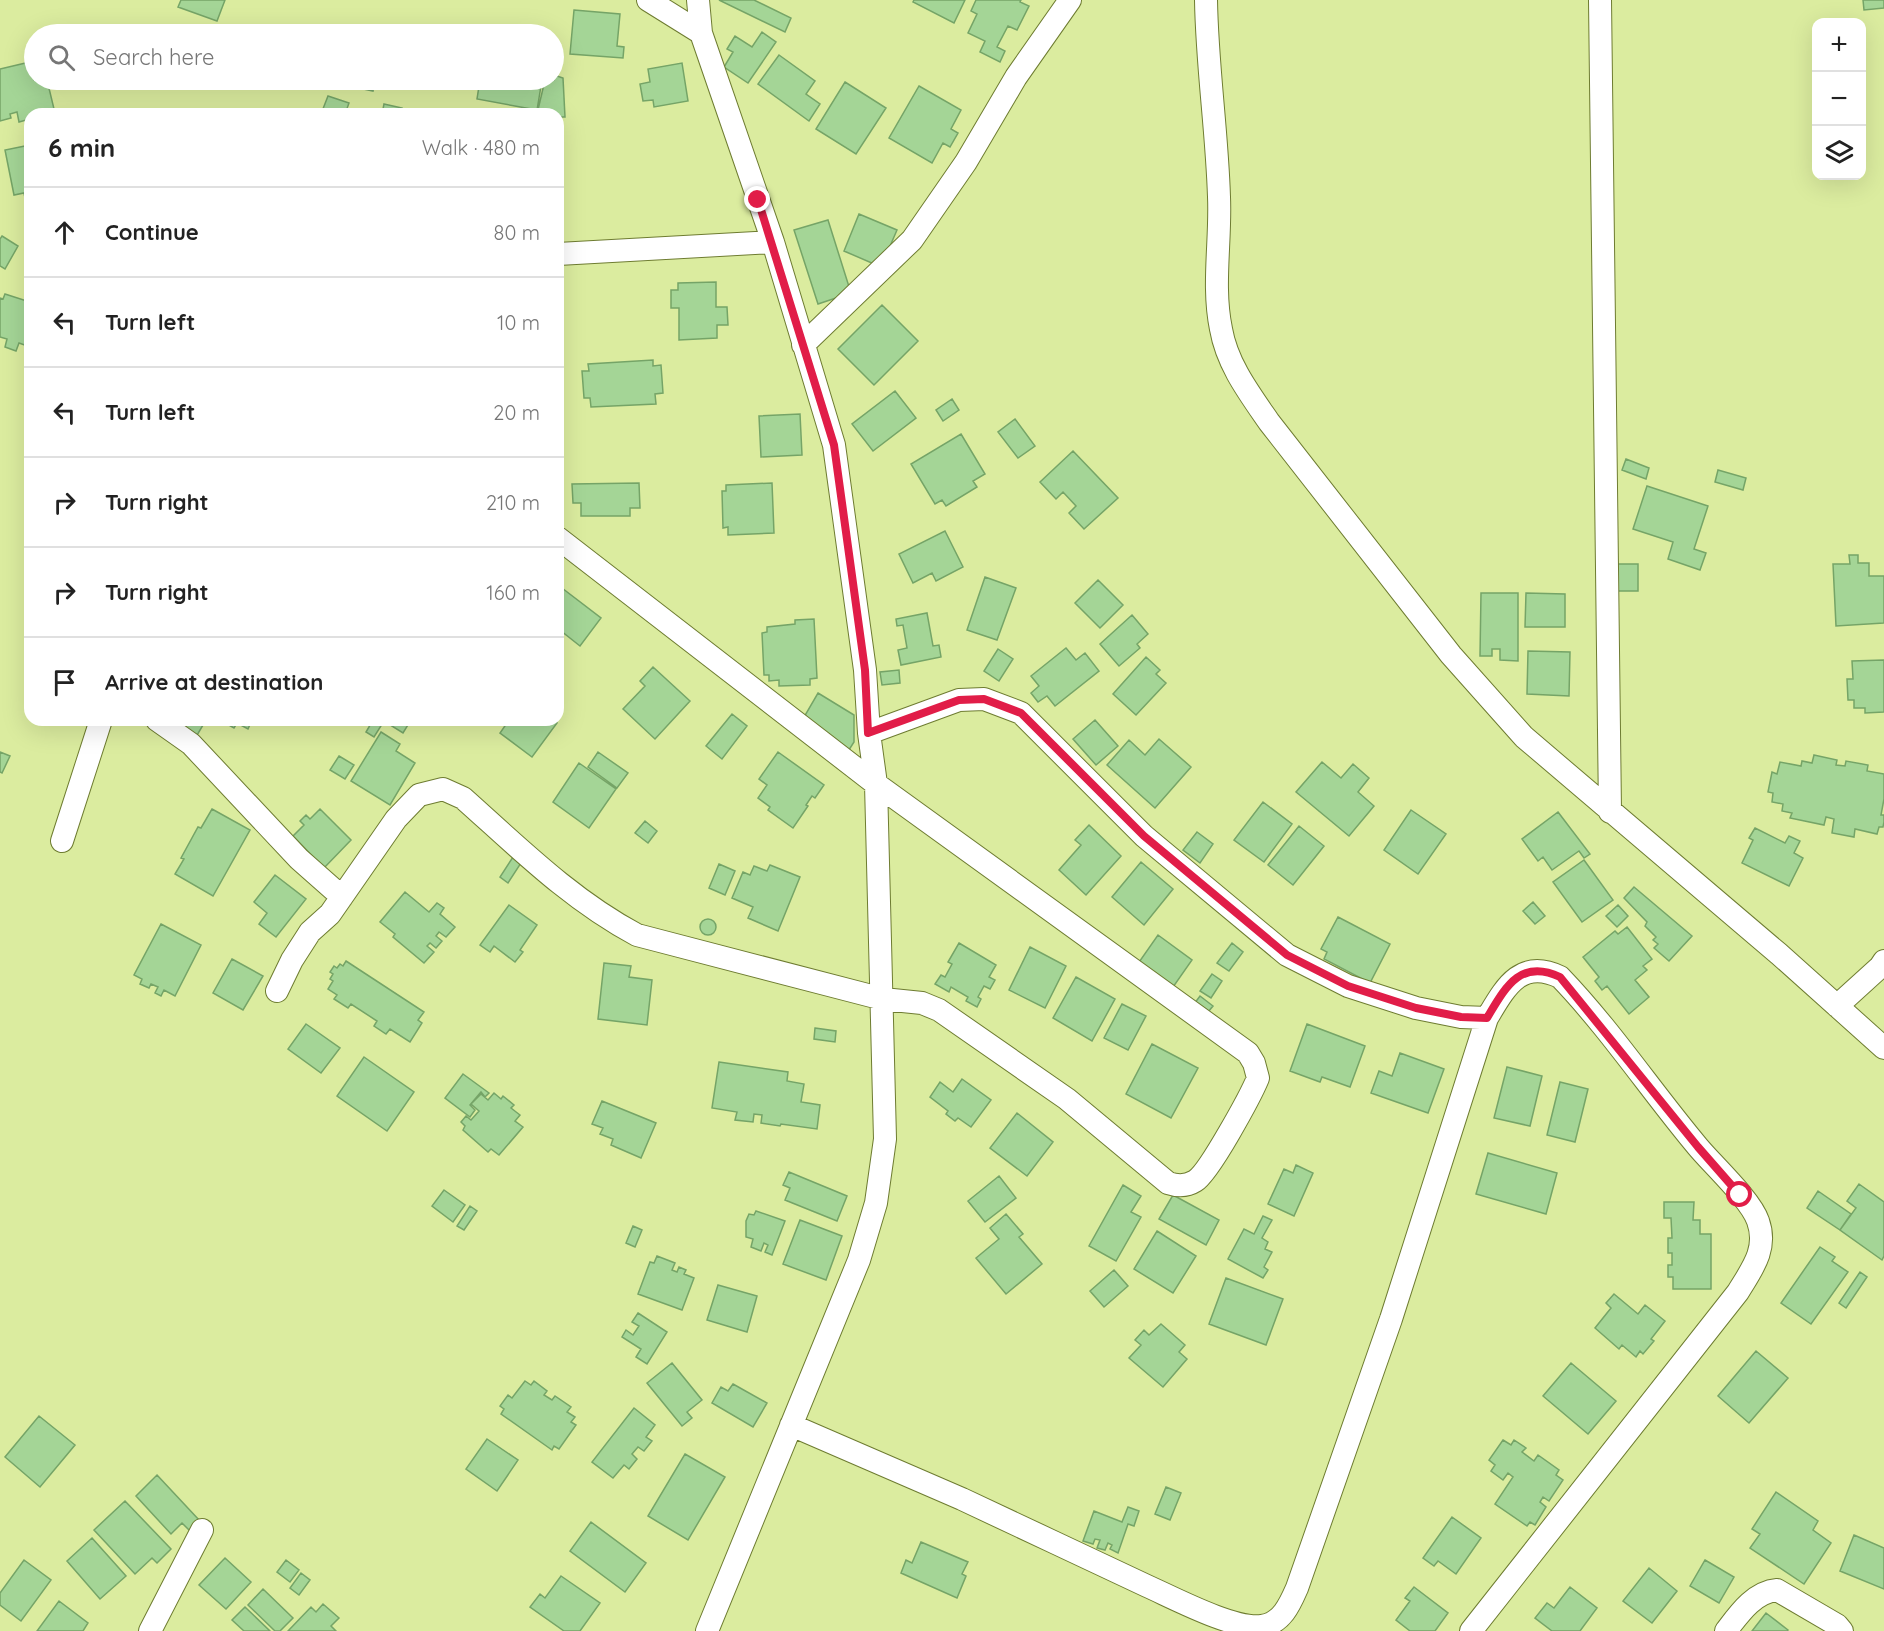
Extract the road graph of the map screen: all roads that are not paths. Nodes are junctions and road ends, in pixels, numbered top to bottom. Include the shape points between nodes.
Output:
1 (648, 0) edge
2 (698, 0) edge
3 (1070, 0) edge
4 (1206, 0) edge
5 (1600, 0) edge
6 (701, 33) junction
7 (772, 242) junction
8 (564, 254) edge
9 (803, 345) junction
10 (564, 543) edge
11 (99, 726) edge
12 (166, 726) edge
13 (868, 733) junction
14 (876, 784) junction
15 (1610, 812) junction
16 (62, 841) dead end
17 (342, 897) junction
18 (1884, 961) edge
19 (277, 991) dead end
20 (883, 999) junction
21 (1837, 1006) junction
22 (1487, 1018) junction
23 (1884, 1048) edge
24 (791, 1425) junction
25 (202, 1530) dead end
26 (150, 1631) edge
27 (708, 1631) edge
28 (1471, 1631) edge
29 (1726, 1631) edge
30 (1842, 1631) edge

1 - 6 street
2 - 6 street
3 - 9 street via 912,240
4 - 15 street via 1220,198 1217,294 1221,330 1230,360 1269,422 1451,655 1524,738
5 - 15 street
6 - 7 street
7 - 8 street
7 - 9 street
9 - 13 street via 834,445 865,670
10 - 14 street
11 - 16 street
12 - 17 street via 191,744 299,859
13 - 14 street
13 - 22 street via 959,700 984,699 1021,713 1144,836 1287,955 1348,986 1416,1008
14 - 20 street
14 - 20 street via 1248,1053 1258,1078 1203,1173 1196,1181 1177,1186 1168,1184 1067,1099 939,1010 922,1003
15 - 21 street
17 - 19 street via 310,932
17 - 20 street via 396,819 418,795 443,789 463,798 571,894 637,935
18 - 21 street
20 - 24 street via 885,1139 876,1203 859,1260
21 - 23 street
22 - 24 street via 1391,1319 1297,1588 1281,1617 1271,1623 1261,1626 1234,1622 1181,1601
22 - 28 street via 1505,988 1531,970 1546,970 1560,977 1740,1195 1757,1220 1762,1242 1759,1257 1738,1292
24 - 27 street
25 - 26 street
29 - 30 street via 1748,1604 1768,1591 1777,1590

